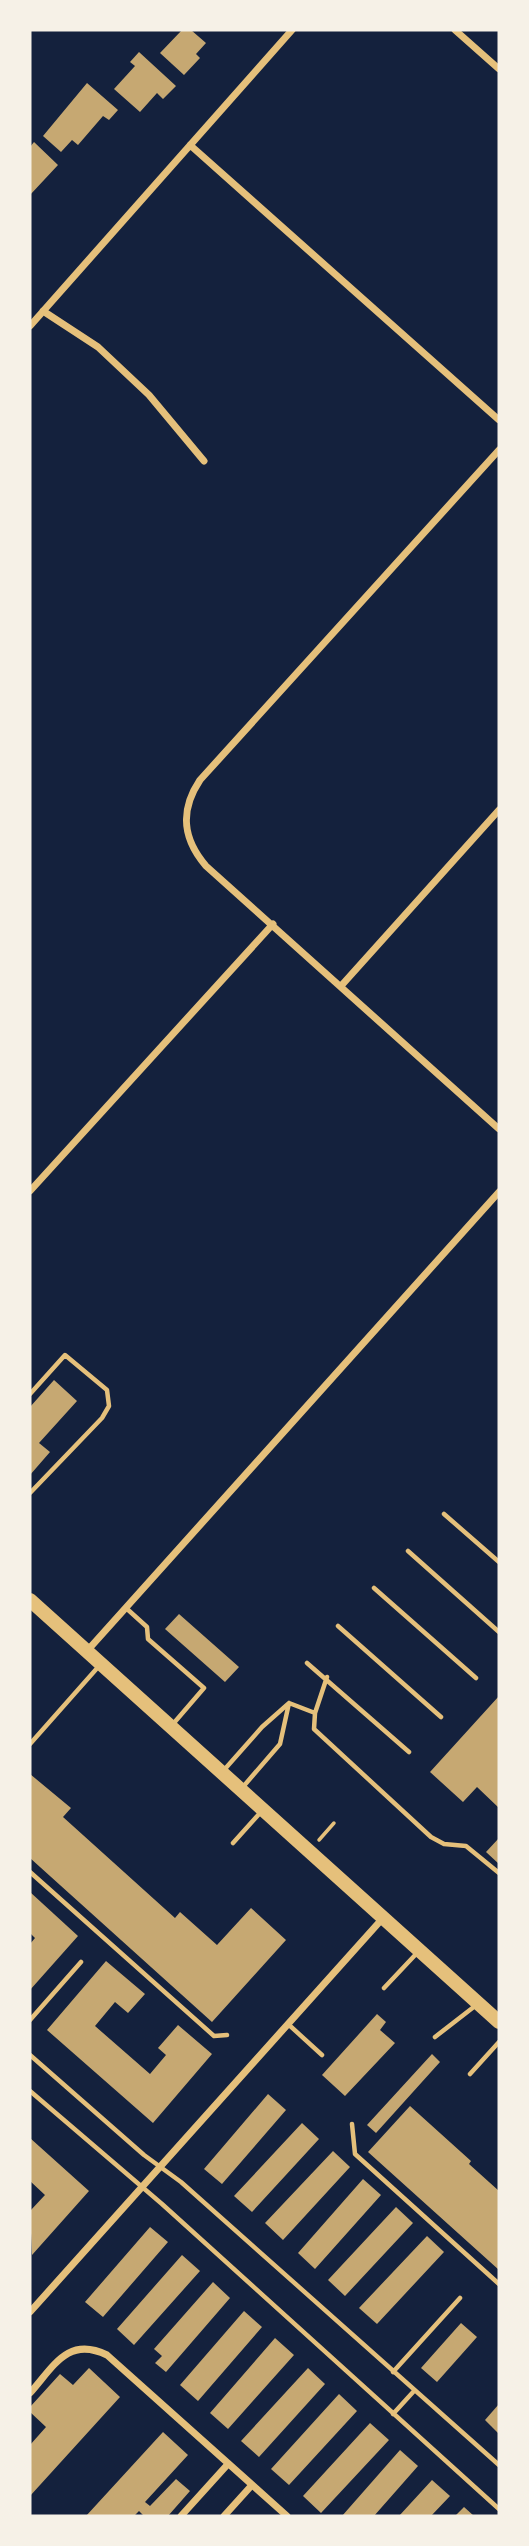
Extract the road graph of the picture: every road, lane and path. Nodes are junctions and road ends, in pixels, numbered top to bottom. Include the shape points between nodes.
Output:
1 (292, 30) edge
2 (456, 30) edge
3 (499, 69) edge
4 (190, 145) junction
5 (43, 311) junction
6 (30, 326) edge
7 (499, 420) edge
8 (499, 450) edge
9 (204, 461) dead end
10 (499, 810) edge
11 (272, 924) junction
12 (341, 986) junction
13 (499, 1129) edge
14 (30, 1191) edge
15 (499, 1192) edge
16 (30, 1394) edge
17 (30, 1493) edge
18 (444, 1514) dead end
19 (408, 1551) dead end
20 (499, 1562) edge
21 (374, 1588) dead end
22 (30, 1600) edge
23 (125, 1608) junction
24 (338, 1626) dead end
25 (499, 1632) edge
26 (88, 1651) junction
27 (101, 1663) junction
28 (307, 1663) dead end
29 (327, 1677) junction
30 (476, 1678) dead end
31 (289, 1703) junction
32 (315, 1713) junction
33 (441, 1717) dead end
34 (171, 1726) junction
35 (30, 1744) edge
36 (409, 1752) dead end
37 (223, 1771) junction
38 (242, 1788) junction
39 (264, 1809) junction
40 (334, 1823) dead end
41 (233, 1843) dead end
42 (310, 1851) junction
43 (30, 1871) edge
44 (499, 1873) edge
45 (383, 1918) junction
46 (419, 1950) junction
47 (81, 1962) dead end
48 (384, 1988) dead end
49 (478, 2003) junction
50 (30, 2020) edge
51 (499, 2022) edge
52 (287, 2024) junction
53 (227, 2035) dead end
54 (435, 2037) dead end
55 (499, 2042) edge
56 (30, 2055) edge
57 (322, 2055) dead end
58 (470, 2074) dead end
59 (30, 2091) edge
60 (352, 2124) dead end
61 (160, 2167) junction
62 (142, 2187) junction
63 (499, 2284) edge
64 (460, 2298) dead end
65 (30, 2312) edge
66 (393, 2372) junction
67 (414, 2391) junction
68 (30, 2393) edge
69 (393, 2414) junction
70 (228, 2464) junction
71 (499, 2465) edge
72 (252, 2485) junction
73 (499, 2509) edge
74 (181, 2516) edge
75 (223, 2516) edge
76 (287, 2516) edge

1 - 4 street
2 - 3 street
4 - 5 street
4 - 7 street
5 - 6 street
5 - 9 street via 98,347 149,395
8 - 11 street via 189,797 185,814 195,852
10 - 12 street
11 - 12 street
11 - 14 street
12 - 13 street
15 - 23 street
16 - 17 lane via 65,1355 107,1390 109,1406
18 - 20 lane
19 - 25 lane
21 - 30 lane
22 - 26 main road
23 - 26 street
23 - 34 lane via 147,1627 148,1639 204,1688
24 - 33 lane
26 - 27 main road
27 - 34 main road
27 - 35 lane
28 - 29 lane
29 - 32 lane
29 - 36 lane
31 - 32 lane
31 - 37 lane
31 - 38 lane via 280,1744
32 - 44 lane via 314,1728 432,1838 466,1846
34 - 37 main road
37 - 38 main road
38 - 39 main road
39 - 41 lane
39 - 42 main road
40 - 42 path
42 - 45 main road
43 - 53 lane via 214,2036
45 - 46 main road
45 - 52 street
46 - 48 lane
46 - 49 main road
47 - 50 lane
49 - 51 main road
49 - 54 lane
52 - 57 lane
52 - 61 street
55 - 58 lane
56 - 61 lane
59 - 62 lane
60 - 63 lane via 355,2154
61 - 62 street
61 - 66 lane
62 - 65 street
62 - 69 lane
64 - 66 lane
66 - 67 lane
67 - 69 lane
67 - 71 lane
68 - 70 street via 71,2350 96,2349
69 - 73 lane
70 - 72 street
70 - 74 street
72 - 75 street
72 - 76 street

